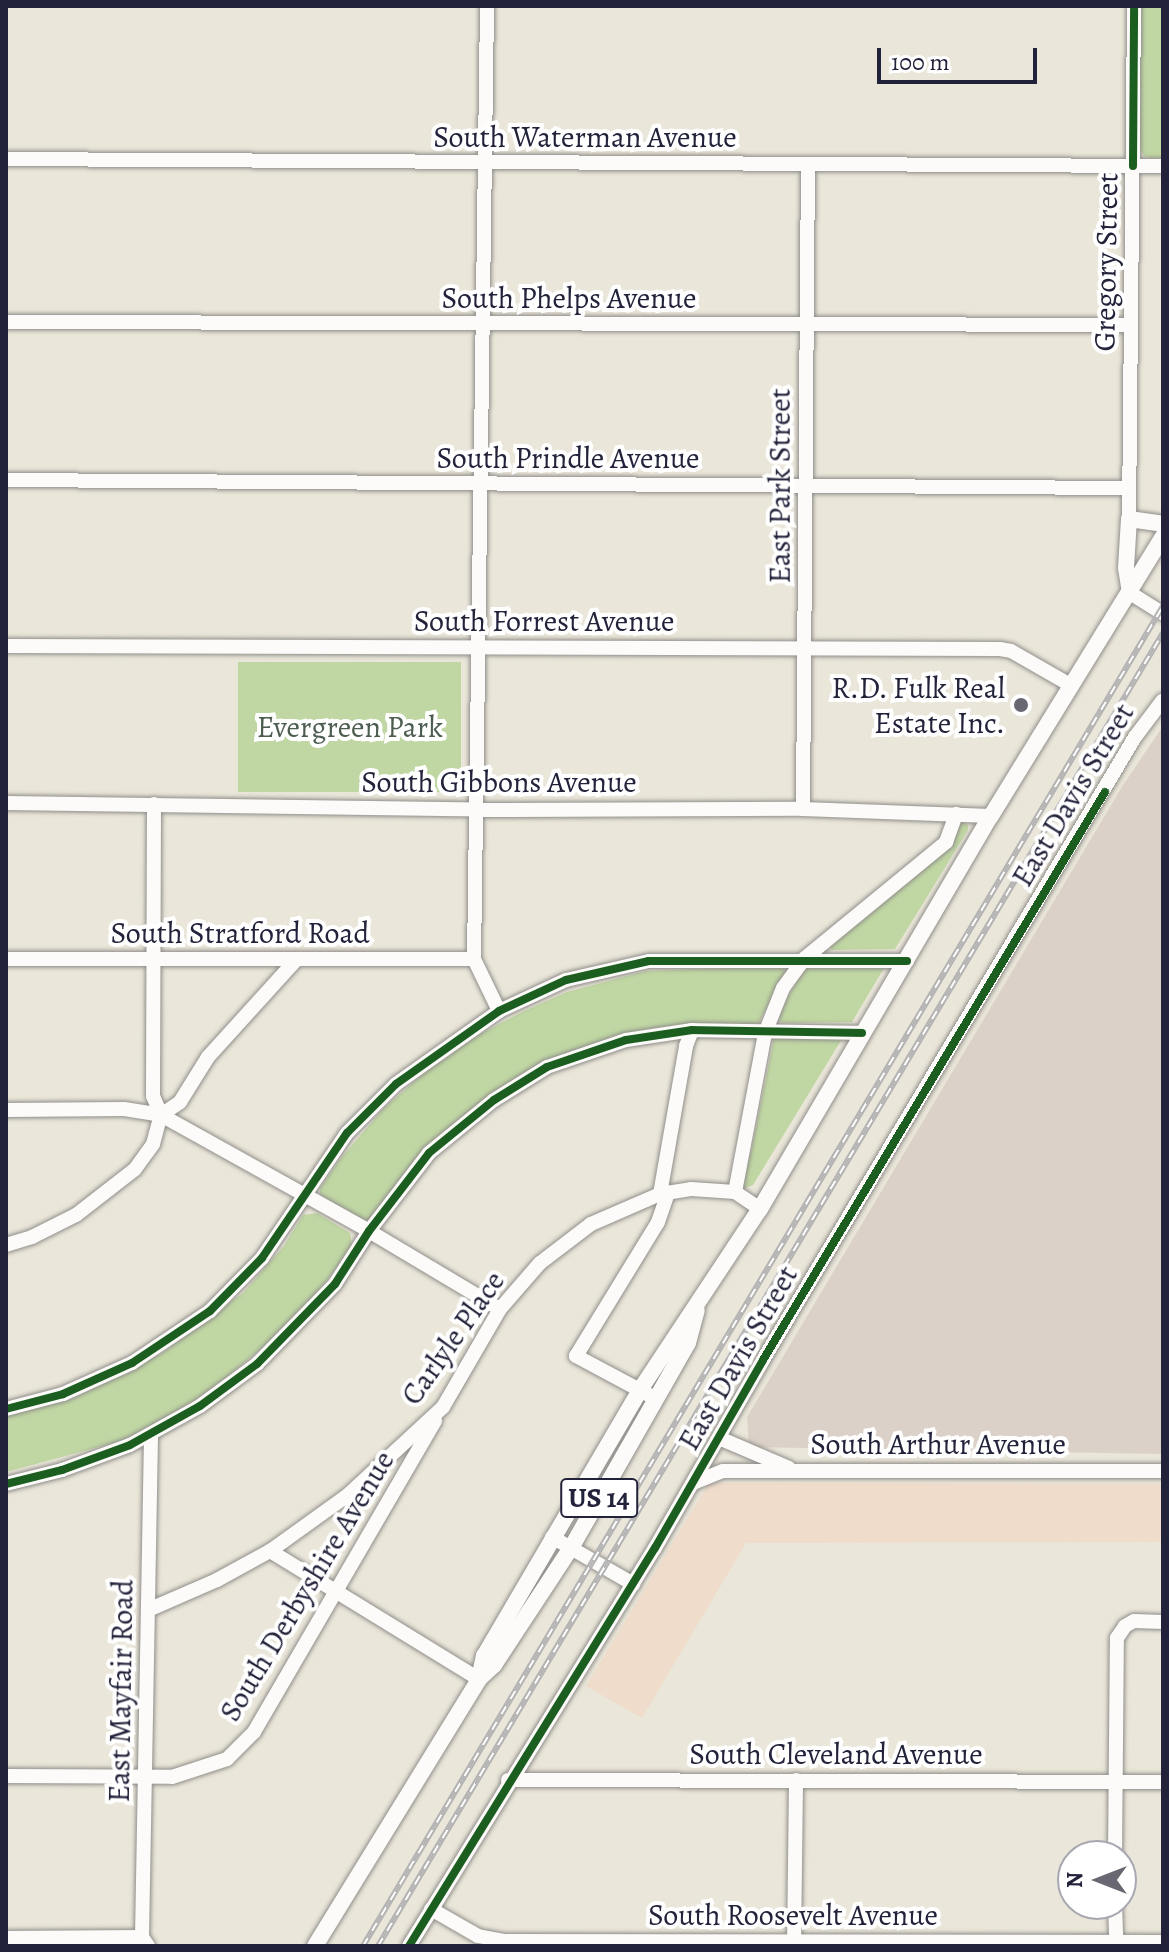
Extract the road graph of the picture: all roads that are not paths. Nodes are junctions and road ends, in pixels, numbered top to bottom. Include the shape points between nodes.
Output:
1 (487, 6) edge
2 (1134, 6) edge
3 (6, 159) edge
4 (484, 162) junction
5 (808, 164) junction
6 (1133, 166) junction
7 (1163, 166) edge
8 (6, 322) edge
9 (482, 324) junction
10 (808, 325) junction
11 (1131, 325) junction
12 (6, 480) edge
13 (482, 484) junction
14 (806, 486) junction
15 (1129, 488) junction
16 (1129, 519) junction
17 (1163, 524) edge
18 (1163, 536) edge
19 (1130, 593) junction
20 (1163, 614) edge
21 (6, 646) edge
22 (480, 647) junction
23 (805, 648) junction
24 (1072, 686) junction
25 (1163, 700) edge
26 (6, 803) edge
27 (154, 804) junction
28 (803, 809) junction
29 (479, 810) junction
30 (956, 814) junction
31 (991, 816) junction
32 (805, 958) junction
33 (6, 959) edge
34 (151, 959) junction
35 (297, 959) junction
36 (474, 959) junction
37 (907, 961) junction
38 (499, 1011) junction
39 (692, 1030) junction
40 (765, 1033) junction
41 (862, 1033) junction
42 (6, 1110) edge
43 (161, 1115) junction
44 (735, 1192) junction
45 (664, 1194) junction
46 (305, 1195) junction
47 (760, 1209) junction
48 (369, 1231) junction
49 (6, 1245) edge
50 (699, 1305) junction
51 (500, 1309) junction
52 (640, 1390) junction
53 (657, 1399) junction
54 (443, 1407) junction
55 (6, 1409) edge
56 (151, 1434) junction
57 (719, 1438) junction
58 (797, 1471) junction
59 (1163, 1471) edge
60 (693, 1483) junction
61 (6, 1484) edge
62 (552, 1537) junction
63 (571, 1548) junction
64 (270, 1551) junction
65 (633, 1584) junction
66 (336, 1594) junction
67 (148, 1610) junction
68 (1163, 1622) edge
69 (479, 1679) junction
70 (6, 1776) edge
71 (146, 1778) junction
72 (508, 1780) junction
73 (796, 1780) junction
74 (1115, 1782) junction
75 (1163, 1782) edge
76 (1115, 1840) edge
77 (431, 1909) junction
78 (1115, 1920) edge
79 (6, 1938) edge
80 (145, 1941) edge
81 (1116, 1941) junction
82 (1163, 1942) edge
83 (794, 1943) edge
84 (315, 1946) edge
85 (409, 1946) edge

1 - 4 street
2 - 6 street, Gregory Street
3 - 4 street, South Waterman Avenue
4 - 5 street, South Waterman Avenue
4 - 9 street
5 - 6 street, South Waterman Avenue
5 - 10 street, East Park Street
6 - 7 street, South Waterman Avenue
6 - 11 street, Gregory Street
8 - 9 street, South Phelps Avenue
9 - 10 street, South Phelps Avenue
9 - 13 street
10 - 11 street, South Phelps Avenue
10 - 14 street, East Park Street
11 - 15 street, Gregory Street
12 - 13 street, South Prindle Avenue
13 - 14 street, South Prindle Avenue
13 - 22 street
14 - 15 street, South Prindle Avenue
14 - 23 street, East Park Street
15 - 16 street, Gregory Street
16 - 17 main road
16 - 19 main road
18 - 19 main road, US 14
19 - 20 street
19 - 24 main road, US 14
21 - 22 street, South Forrest Avenue
22 - 23 street, South Forrest Avenue
22 - 29 street
23 - 24 street, South Forrest Avenue via 1011,651
23 - 28 street, East Park Street
24 - 31 main road, US 14
25 - 57 street, East Davis Street via 1135,737
26 - 27 street, South Gibbons Avenue
27 - 29 street, South Gibbons Avenue
27 - 34 street
28 - 29 street, South Gibbons Avenue
28 - 30 street, South Gibbons Avenue
29 - 36 street
30 - 31 street, South Gibbons Avenue
30 - 32 street via 946,842
31 - 37 main road, US 14
32 - 37 street
32 - 38 street via 649,961 566,980
32 - 40 street via 783,988
33 - 34 street, South Stratford Road
34 - 35 street, South Stratford Road
34 - 43 street via 153,1096
35 - 36 street, South Stratford Road
35 - 43 street via 208,1057 180,1102
36 - 38 street
37 - 41 main road, US 14
38 - 46 street via 396,1084 347,1133
39 - 40 street
39 - 45 street
39 - 48 street via 626,1040 547,1067 429,1153
40 - 41 street
40 - 44 street
41 - 47 main road, US 14
42 - 43 street via 124,1109
43 - 46 street
43 - 49 street via 153,1144 135,1169 76,1215
44 - 45 street, Carlyle Place via 691,1189
44 - 47 street
45 - 51 street, Carlyle Place via 591,1224 540,1263
45 - 52 street via 658,1222 576,1356
46 - 48 street
46 - 55 street via 262,1258 210,1311 132,1363 63,1394
47 - 50 main road, US 14
48 - 51 street
48 - 56 street via 335,1284 275,1347 200,1406
50 - 52 main road, US 14
50 - 53 main road, US 14 via 688,1343
51 - 54 street, Carlyle Place
52 - 53 street
52 - 62 main road, US 14
53 - 63 main road, US 14
54 - 64 street, Carlyle Place via 348,1495
54 - 66 street, South Derbyshire Avenue
56 - 61 street via 62,1470
56 - 67 street, East Mayfair Road
57 - 58 street, South Arthur Avenue
57 - 60 street, East Davis Street
58 - 59 street, South Arthur Avenue
58 - 60 street via 716,1471
60 - 65 street, East Davis Street
62 - 63 street
62 - 69 main road, US 14 via 484,1656
63 - 65 street
63 - 69 main road, US 14 via 494,1665
64 - 66 street
64 - 67 street, Carlyle Place
65 - 72 street, East Davis Street
66 - 69 street
66 - 71 street, South Derbyshire Avenue via 242,1745 227,1759 200,1771
67 - 71 street, East Mayfair Road
68 - 74 street via 1134,1621 1117,1638
69 - 84 main road, US 14
70 - 71 street, South Derbyshire Avenue
71 - 80 street, East Mayfair Road
72 - 73 street, South Cleveland Avenue
72 - 77 street, East Davis Street
73 - 74 street, South Cleveland Avenue
73 - 83 street
74 - 75 street, South Cleveland Avenue
74 - 76 street
77 - 83 street, South Roosevelt Avenue via 478,1936 504,1941
77 - 85 street, East Davis Street
78 - 81 street
79 - 80 street
81 - 82 street, South Roosevelt Avenue
81 - 83 street, South Roosevelt Avenue

